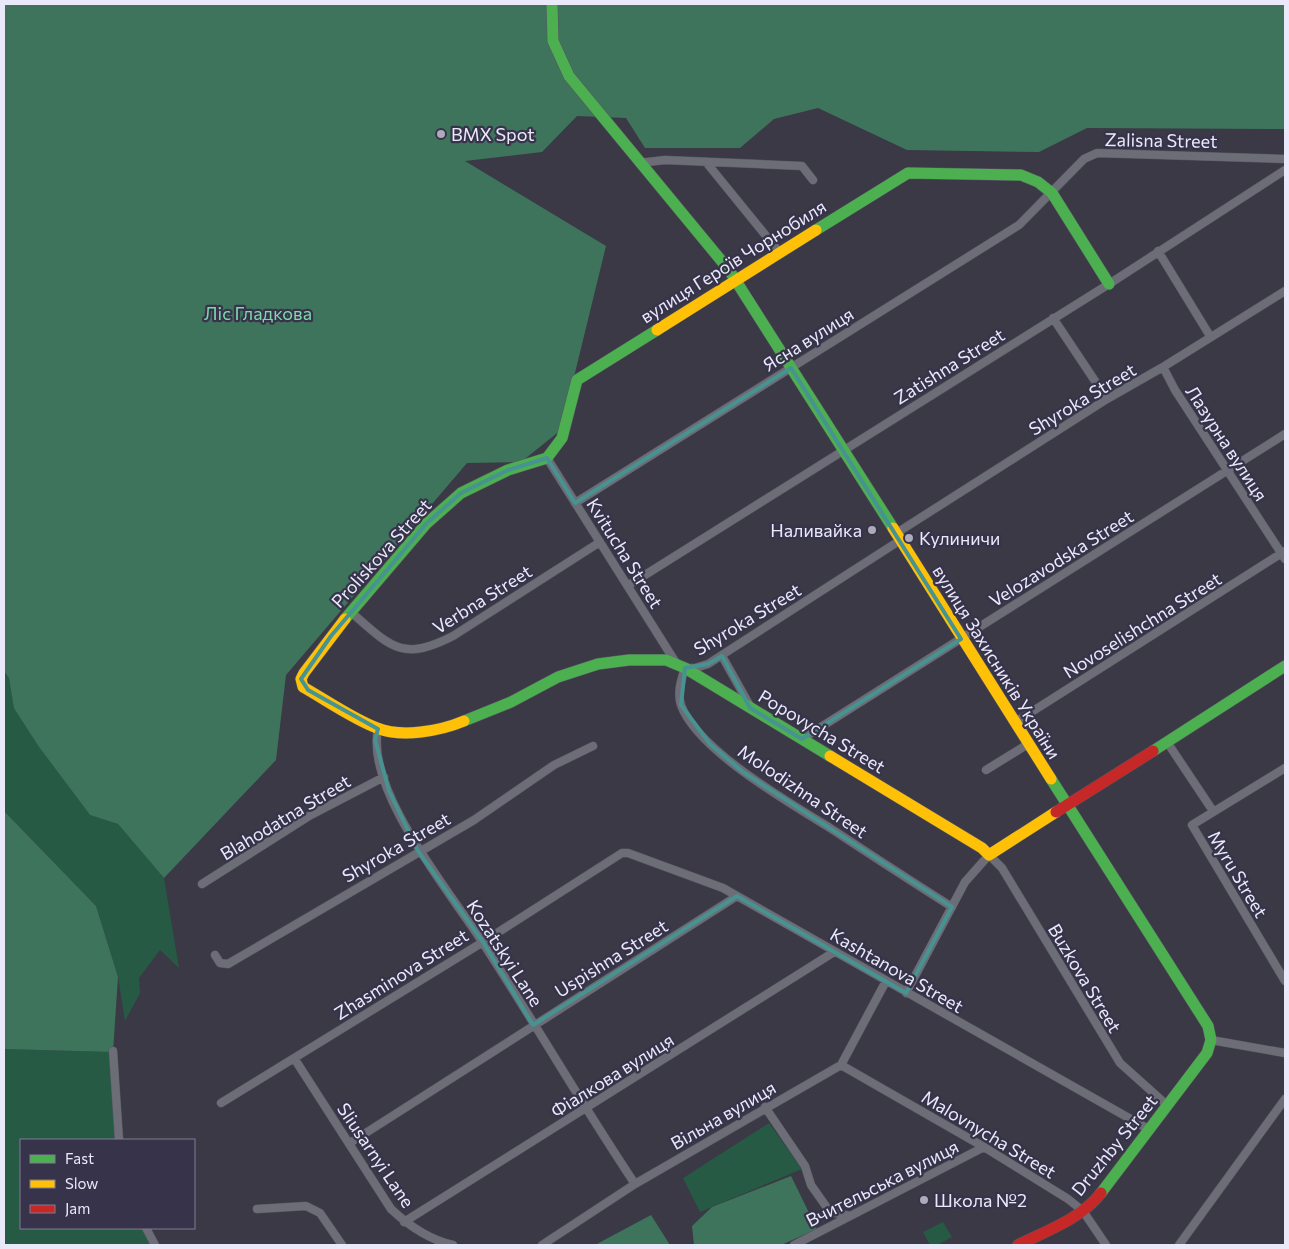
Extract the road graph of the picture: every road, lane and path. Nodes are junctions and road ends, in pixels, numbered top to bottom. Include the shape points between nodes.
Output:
1 (552, 4) edge
2 (1285, 159) edge
3 (706, 162) junction
4 (640, 163) junction
5 (1285, 170) edge
6 (813, 180) dead end
7 (1052, 193) junction
8 (1158, 251) junction
9 (780, 253) junction
10 (736, 281) junction
11 (1110, 284) junction
12 (1285, 291) edge
13 (1053, 318) junction
14 (1210, 336) junction
15 (1163, 367) junction
16 (791, 368) junction
17 (1107, 399) junction
18 (1285, 434) edge
19 (843, 451) junction
20 (547, 458) junction
21 (1227, 471) junction
22 (575, 503) junction
23 (897, 537) junction
24 (600, 542) junction
25 (1284, 555) edge
26 (629, 586) junction
27 (352, 613) junction
28 (961, 639) junction
29 (722, 656) junction
30 (681, 666) junction
31 (1285, 666) edge
32 (304, 687) joint
33 (750, 708) junction
34 (1014, 723) junction
35 (378, 729) junction
36 (802, 739) junction
37 (1166, 742) junction
38 (1028, 744) junction
39 (593, 746) dead end
40 (1285, 768) edge
41 (986, 770) dead end
42 (384, 777) junction
43 (1066, 806) junction
44 (1213, 812) junction
45 (418, 851) junction
46 (622, 853) joint
47 (989, 855) junction
48 (202, 884) dead end
49 (737, 896) junction
50 (952, 907) junction
51 (482, 942) junction
52 (834, 952) junction
53 (215, 955) dead end
54 (886, 981) junction
55 (1285, 981) edge
56 (906, 993) junction
57 (534, 1025) junction
58 (1211, 1040) junction
59 (113, 1051) dead end
60 (1285, 1054) edge
61 (294, 1058) junction
62 (841, 1065) junction
63 (1285, 1099) edge
64 (221, 1103) dead end
65 (1168, 1106) junction
66 (765, 1107) junction
67 (585, 1109) junction
68 (1150, 1130) junction
69 (119, 1139) edge
70 (350, 1143) junction
71 (984, 1147) junction
72 (635, 1184) junction
73 (257, 1209) dead end
74 (1084, 1211) junction
75 (850, 1216) junction
76 (404, 1222) junction
77 (147, 1229) edge
78 (442, 1244) edge
79 (155, 1245) edge
80 (342, 1245) edge
81 (453, 1245) edge
82 (542, 1245) edge
83 (794, 1245) edge
84 (1018, 1245) edge
85 (1106, 1245) edge
86 (1179, 1245) edge

1 - 4 street, вулиця Захисників України via 551,36 555,52 591,104
2 - 7 street, Zalisna Street via 1097,153 1084,159
3 - 4 street via 665,160
3 - 6 street via 802,166
3 - 9 street
4 - 10 street, вулиця Захисників України
5 - 8 street, Zatishna Street
7 - 9 street, вулиця Героїв Чорнобиля via 1038,182 1021,176 908,173
7 - 11 street
7 - 16 street, Ясна вулиця via 1018,225
8 - 11 street, Zatishna Street
8 - 14 street
9 - 10 street, вулиця Героїв Чорнобиля
10 - 16 street, вулиця Захисників України
10 - 20 street, вулиця Героїв Чорнобиля via 577,380 562,438
11 - 13 street, Zatishna Street
12 - 14 street, Shyroka Street
13 - 17 street
13 - 19 street, Zatishna Street
14 - 15 street, Shyroka Street
15 - 17 street, Shyroka Street
15 - 21 street, Лазурна вулиця
16 - 19 street, вулиця Захисників України
16 - 22 street, Ясна вулиця
17 - 23 street, Shyroka Street
18 - 21 street, Velozavodska Street
19 - 23 street, вулиця Захисників України
19 - 26 street, Zatishna Street
20 - 22 street, Kvitucha Street
20 - 27 street, Proliskova Street via 508,470 461,493 426,524
21 - 25 street, Лазурна вулиця
21 - 28 street, Velozavodska Street
22 - 24 street, Kvitucha Street
23 - 28 street, вулиця Захисників України
23 - 29 street, Shyroka Street
24 - 26 street, Kvitucha Street
24 - 27 street, Verbna Street via 429,648 396,647
25 - 34 street, Novoselishchna Street
26 - 30 street, Kvitucha Street
27 - 32 street, Proliskova Street via 304,673 301,679
28 - 34 street, вулиця Захисників України
28 - 36 street, Velozavodska Street
29 - 30 street, Shyroka Street via 695,668
29 - 33 street
30 - 33 street, Popovycha Street
30 - 35 street, Popovycha Street via 666,660 598,664 558,677 511,702 447,728 413,733
30 - 50 street, Molodizhna Street via 681,705 710,744 744,772
31 - 37 street
32 - 35 street, Popovycha Street
33 - 36 street, Popovycha Street
34 - 38 street, вулиця Захисників України
35 - 42 street, Kozatskyi Lane via 376,753
36 - 47 street, Popovycha Street
37 - 43 street
37 - 44 street
38 - 41 street
38 - 43 street, вулиця Захисників України
39 - 45 street, Shyroka Street via 554,765 474,820
40 - 44 street, Myru Street
42 - 45 street, Kozatskyi Lane
42 - 48 street, Blahodatna Street via 308,816
43 - 47 street
43 - 58 street, вулиця Захисників України via 1208,1026
44 - 55 street, Myru Street via 1192,825
45 - 51 street, Kozatskyi Lane
45 - 53 street, Shyroka Street via 228,964 220,963
46 - 49 street, Kashtanova Street via 723,888
46 - 51 street, Zhasminova Street
47 - 50 street via 965,882
47 - 65 street, Buzkova Street via 1002,868 1120,1063
49 - 52 street, Kashtanova Street
49 - 57 street, Uspishna Street
50 - 56 street
51 - 57 street, Kozatskyi Lane
51 - 61 street, Zhasminova Street
52 - 54 street, Kashtanova Street
52 - 67 street, Фіалкова вулиця
54 - 56 street, Kashtanova Street
54 - 62 street
56 - 68 street, Kashtanova Street
57 - 67 street, Kozatskyi Lane
57 - 70 street, Uspishna Street
58 - 60 street
58 - 65 street, Druzhby Street via 1207,1053
59 - 69 street
61 - 64 street, Zhasminova Street
61 - 70 street, Sliusarnyi Lane
62 - 66 street, Вільна вулиця
62 - 71 street, Malovnycha Street
63 - 86 street
65 - 68 street, Druzhby Street
66 - 72 street, Вільна вулиця
66 - 75 street via 805,1166 811,1185 830,1212
67 - 72 street, Kozatskyi Lane
67 - 76 street, Фіалкова вулиця
68 - 74 street, Druzhby Street
70 - 76 street, Sliusarnyi Lane via 391,1209
71 - 74 street, Malovnycha Street
71 - 75 street, Вчительська вулиця
72 - 82 street, Вільна вулиця
73 - 80 street via 306,1206 320,1213
74 - 84 street, Druzhby Street
74 - 85 street, Malovnycha Street
75 - 83 street, Вчительська вулиця
76 - 78 street, Sliusarnyi Lane
77 - 79 street
78 - 81 street, Sliusarnyi Lane

